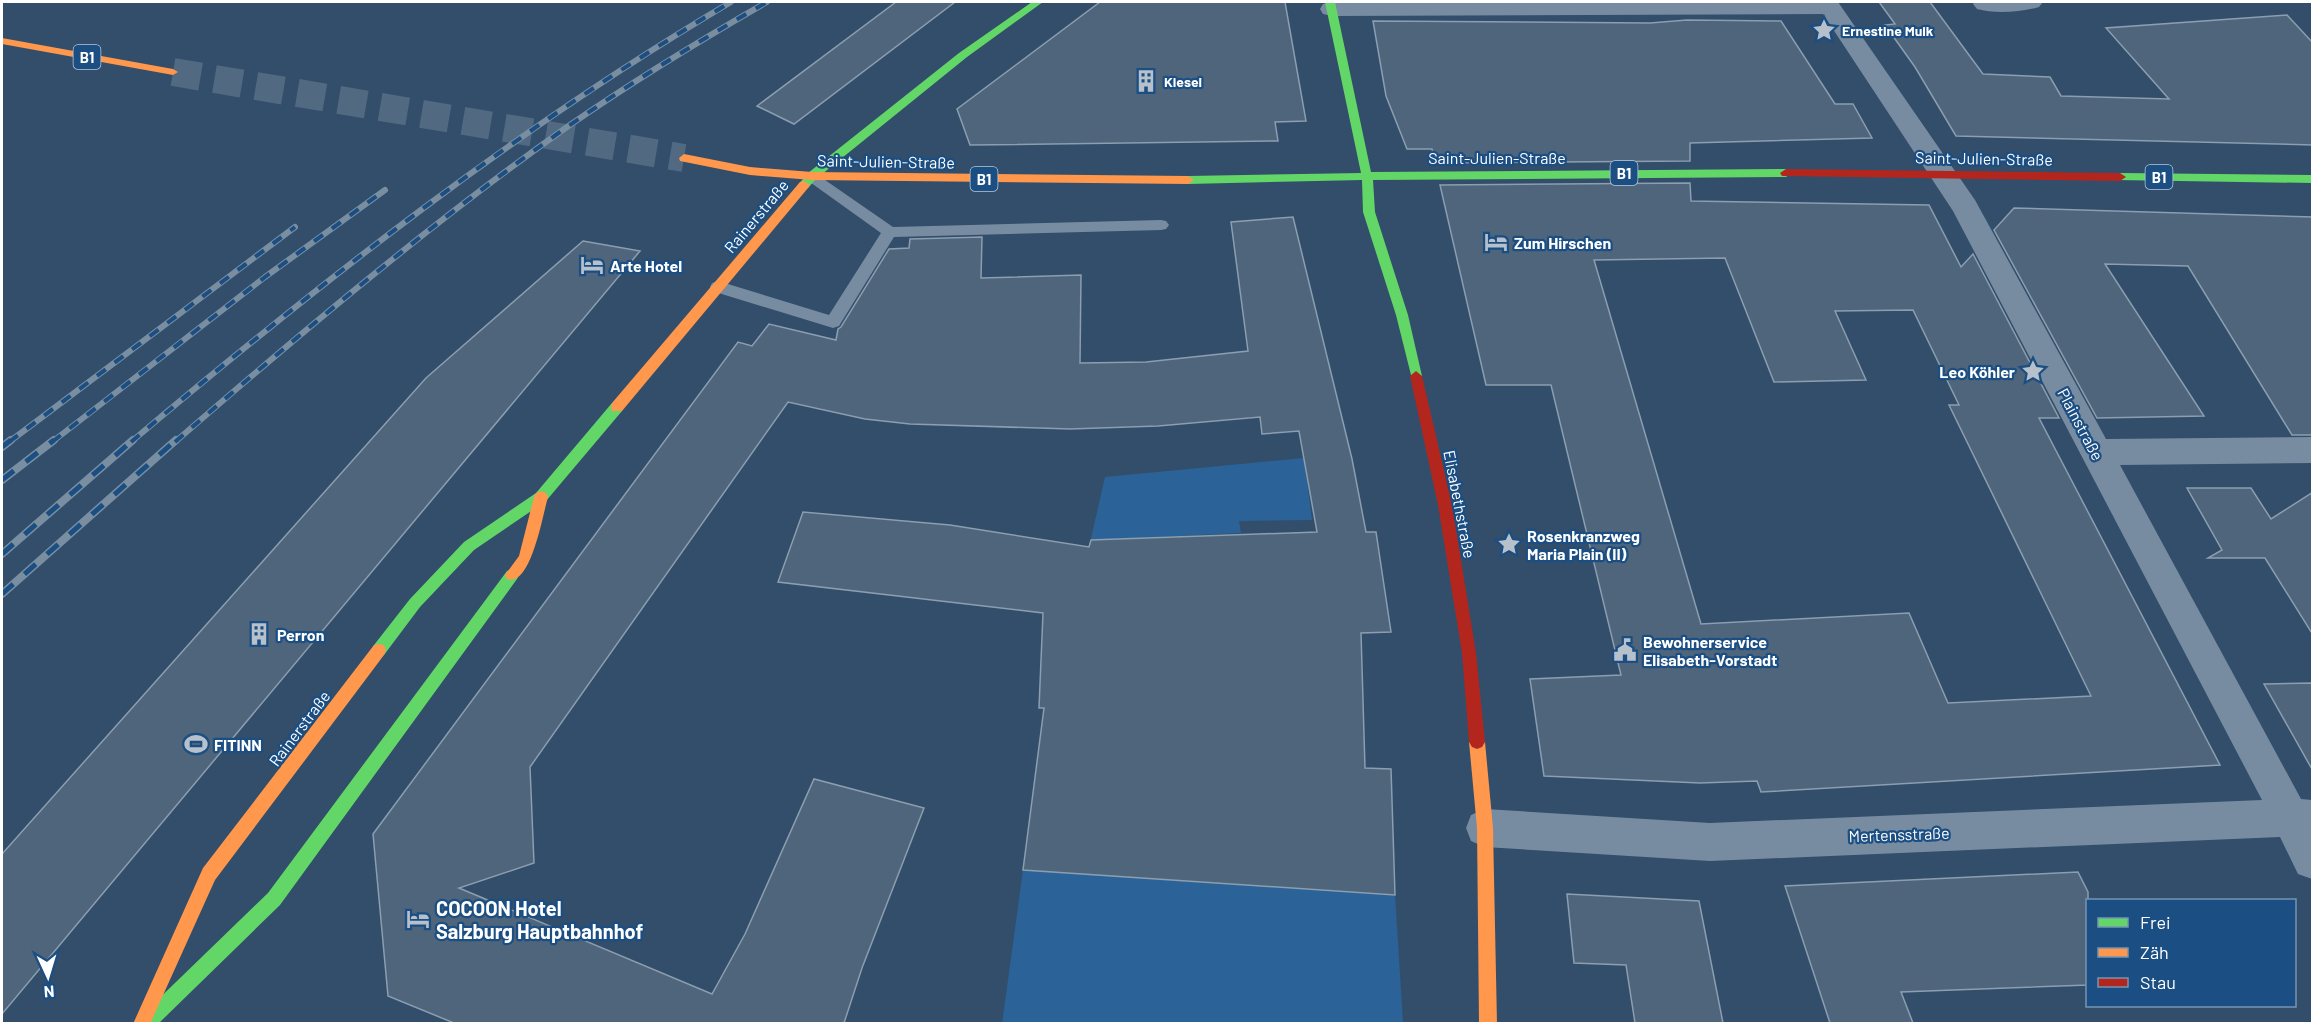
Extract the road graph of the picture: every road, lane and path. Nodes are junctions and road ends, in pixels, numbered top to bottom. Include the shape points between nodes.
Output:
1 (1038, 2) edge
2 (2031, 2) edge
3 (1828, 4) edge
4 (1985, 4) dead end
5 (1331, 5) edge
6 (2, 41) edge
7 (173, 72) tunnel mouth
8 (684, 158) tunnel mouth
9 (1943, 173) junction
10 (812, 176) junction
11 (1367, 177) junction
12 (2313, 179) edge
13 (1161, 225) dead end
14 (890, 232) junction
15 (718, 287) junction
16 (2313, 450) edge
17 (2096, 452) junction
18 (541, 497) junction
19 (2301, 818) edge
20 (1485, 828) junction
21 (2313, 860) edge
22 (143, 1023) edge
23 (1488, 1023) edge

1 - 10 street, Rainerstraße via 963,55
2 - 4 street
3 - 5 street
3 - 9 street, Plainstraße
5 - 11 street, Elisabethstraße
6 - 7 street, B1
8 - 10 street, Saint-Julien-Straße / B1 via 750,171
9 - 11 street, Saint-Julien-Straße / B1
9 - 12 street, Saint-Julien-Straße / B1
9 - 17 street, Plainstraße
10 - 11 street, Saint-Julien-Straße / B1 via 1131,182
10 - 14 lane
10 - 15 street, Rainerstraße
11 - 20 street, Elisabethstraße via 1369,212 1402,315 1445,505 1469,653
13 - 14 lane
14 - 15 lane via 833,322
15 - 18 street, Rainerstraße
16 - 17 street
17 - 19 street, Plainstraße via 2268,772
18 - 22 street, Rainerstraße via 525,558 274,899
18 - 22 street, Rainerstraße via 469,546 415,603 280,780 209,874
19 - 20 street, Mertensstraße via 1710,842
19 - 21 street, Plainstraße
20 - 23 street, Elisabethstraße

